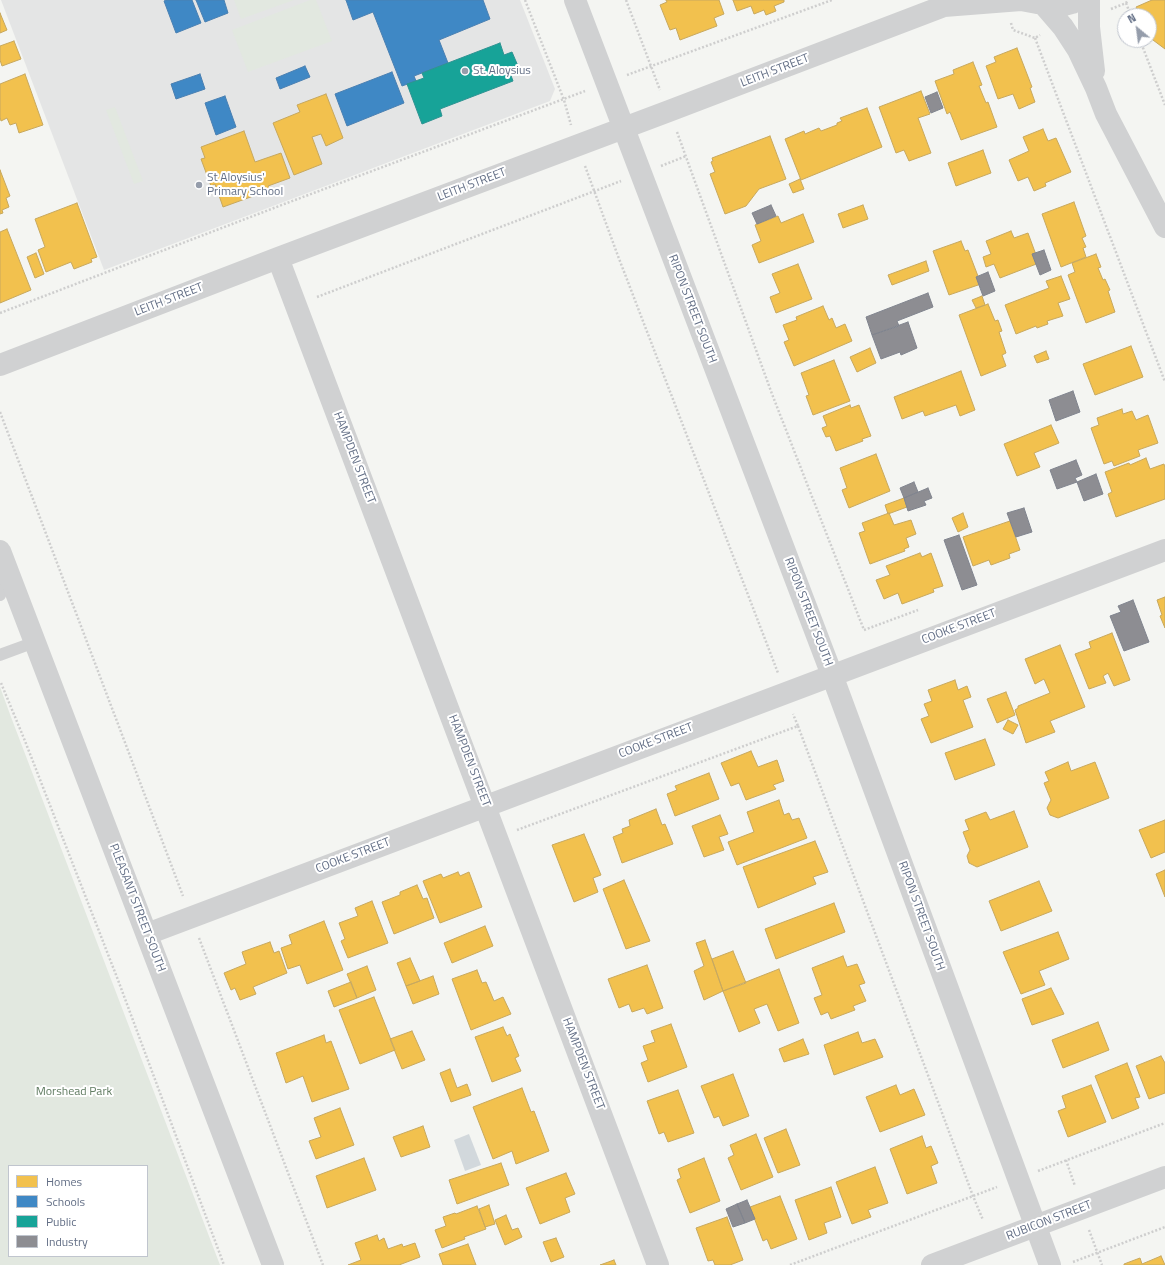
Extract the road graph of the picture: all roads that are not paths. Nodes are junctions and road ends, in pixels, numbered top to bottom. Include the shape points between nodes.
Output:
1 (575, 0) edge
2 (1077, 0) edge
3 (1038, 2) edge
4 (949, 3) edge
5 (1097, 6) edge
6 (1096, 88) junction
7 (624, 128) junction
8 (1165, 226) edge
9 (278, 258) junction
10 (0, 365) edge
11 (1165, 550) edge
12 (0, 551) edge
13 (8, 574) junction
14 (0, 595) edge
15 (35, 642) junction
16 (0, 656) edge
17 (832, 675) junction
18 (486, 806) junction
19 (147, 934) junction
20 (1165, 1177) edge
21 (1036, 1226) junction
22 (1059, 1264) edge
23 (273, 1265) edge
24 (658, 1265) edge
25 (932, 1265) edge

1 - 7 street, RIPON STREET SOUTH
2 - 3 street, LEITH STREET via 1061,6
3 - 4 street, LEITH STREET via 1021,0
3 - 6 street via 1063,27
4 - 7 street, LEITH STREET
5 - 6 street via 1088,27
6 - 8 street via 1109,121
7 - 9 street, LEITH STREET
7 - 17 street, RIPON STREET SOUTH
9 - 10 street, LEITH STREET
9 - 18 street, HAMPDEN STREET
11 - 17 street, COOKE STREET
12 - 13 street, PLEASANT STREET SOUTH
13 - 14 lane
13 - 15 street, PLEASANT STREET SOUTH
15 - 16 lane
15 - 19 street, PLEASANT STREET SOUTH
17 - 18 street, COOKE STREET
17 - 21 street, RIPON STREET SOUTH
18 - 19 street, COOKE STREET
18 - 24 street, HAMPDEN STREET
19 - 23 street, PLEASANT STREET SOUTH
20 - 21 street, RUBICON STREET
21 - 22 street, RIPON STREET SOUTH
21 - 25 street, RUBICON STREET

